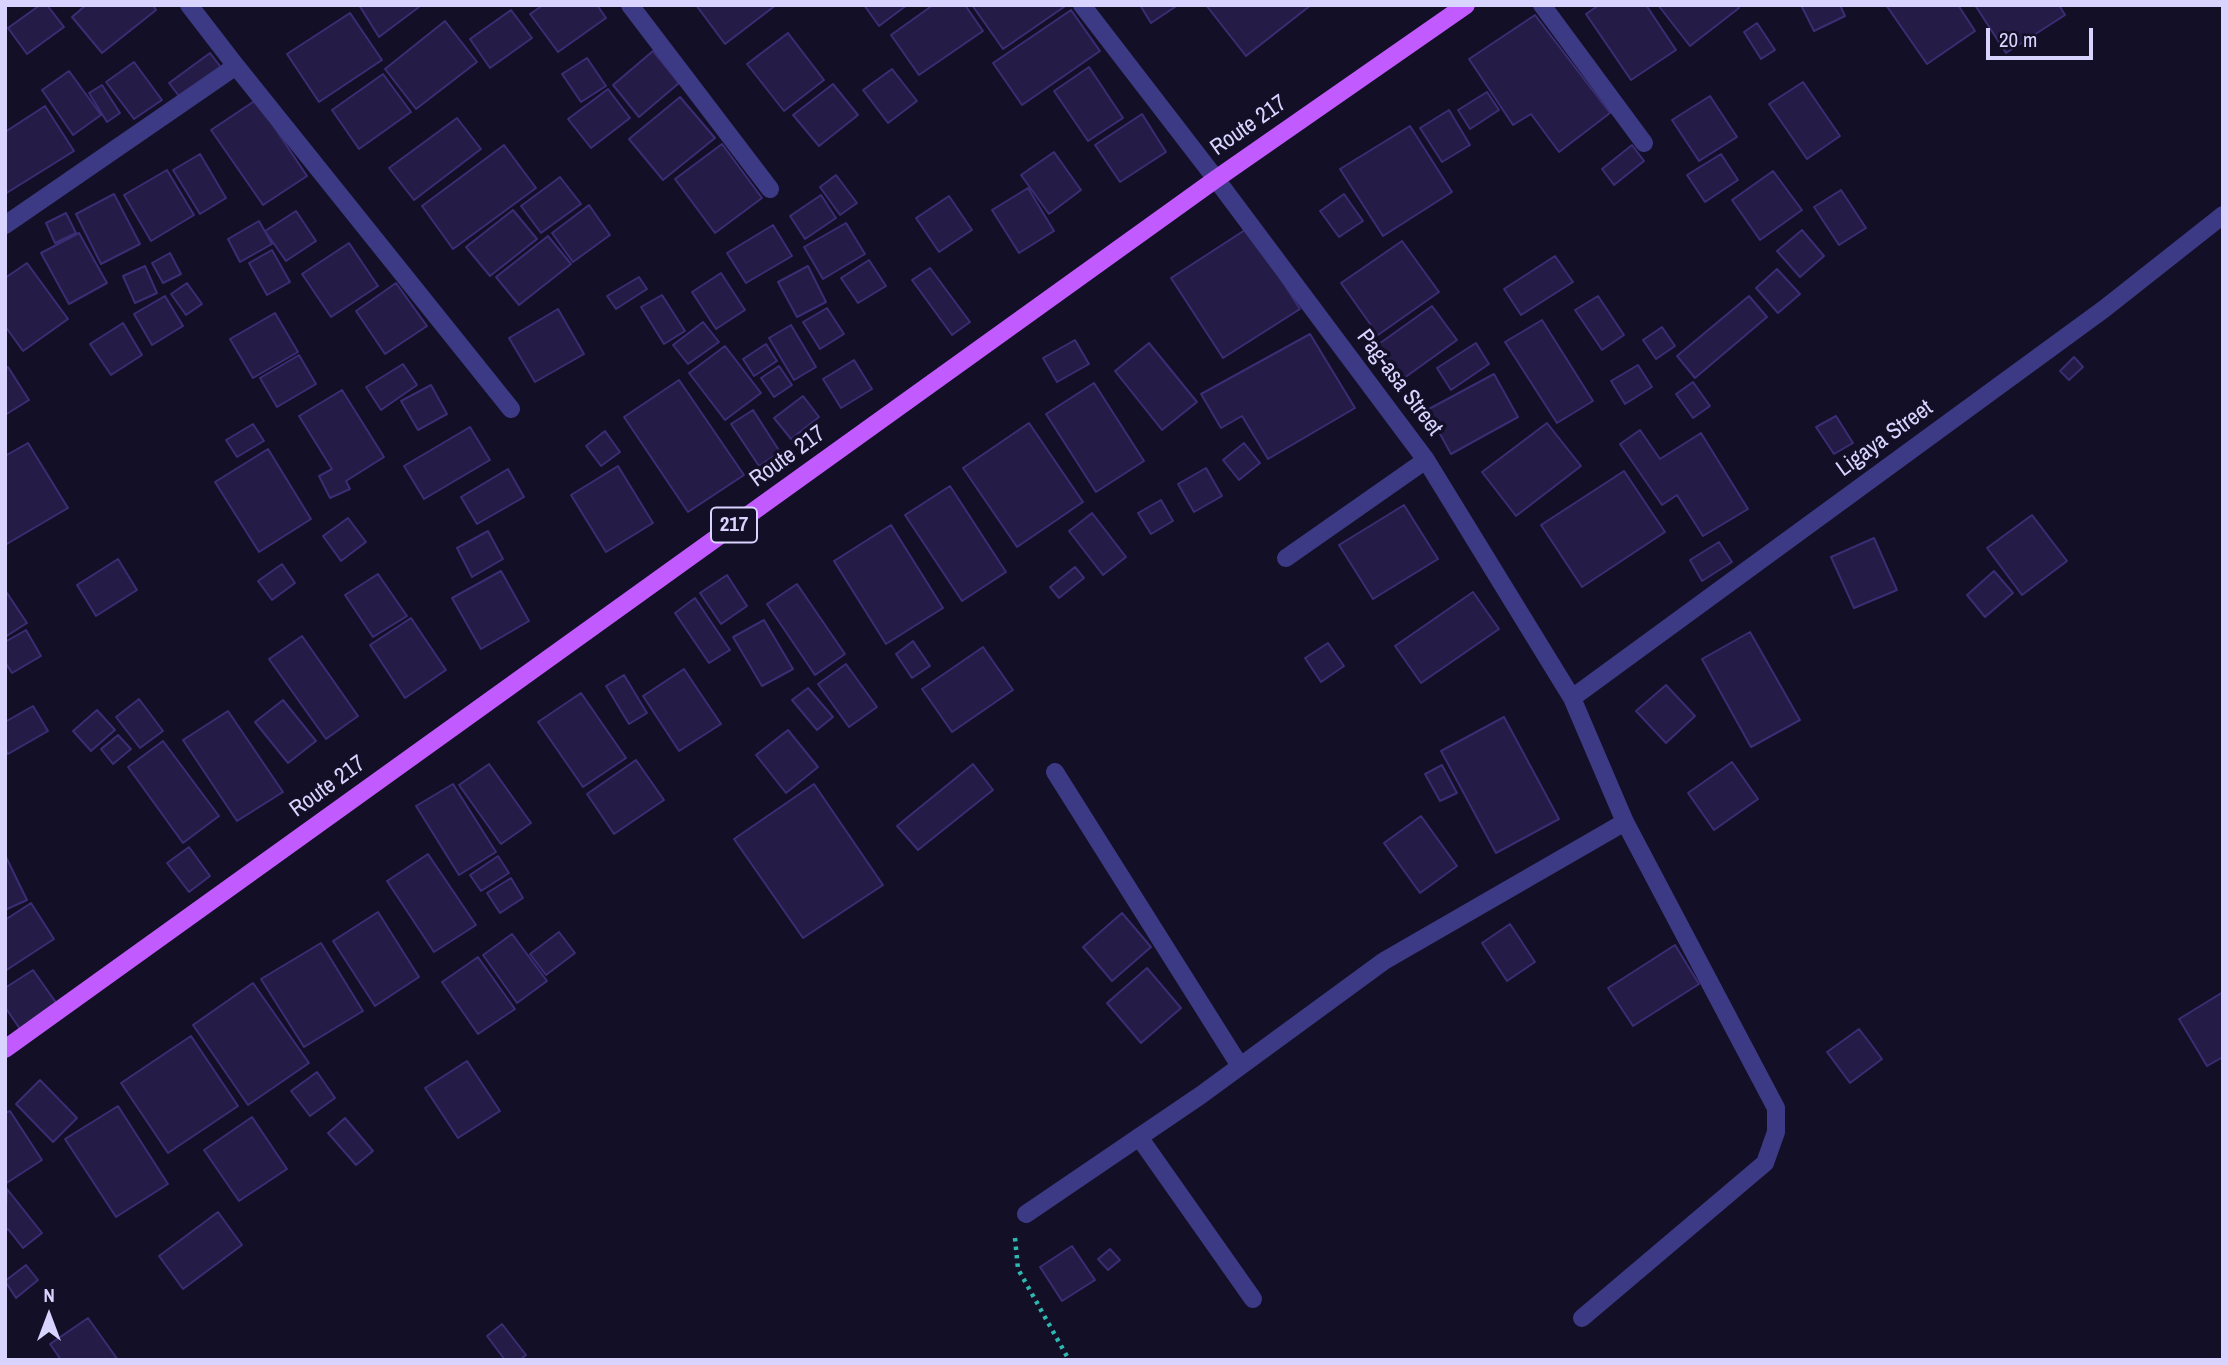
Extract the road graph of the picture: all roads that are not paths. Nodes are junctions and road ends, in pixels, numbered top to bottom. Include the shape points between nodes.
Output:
1 (189, 5) edge
2 (630, 5) edge
3 (1082, 5) edge
4 (1466, 5) edge
5 (1542, 5) edge
6 (236, 66) junction
7 (1644, 143) dead end
8 (1216, 179) junction
9 (770, 189) dead end
10 (2223, 215) edge
11 (5, 225) edge
12 (510, 409) dead end
13 (1426, 460) junction
14 (1286, 558) dead end
15 (1572, 698) junction
16 (1055, 772) dead end
17 (1625, 822) junction
18 (5, 1049) edge
19 (1240, 1066) junction
20 (1139, 1137) junction
21 (1026, 1214) road end
22 (1253, 1299) dead end
23 (1582, 1318) dead end

1 - 6 street
2 - 9 street
3 - 8 street, Pag-asa Street
4 - 8 main road, Route 217 / 217
5 - 7 street
6 - 11 street
6 - 12 street
8 - 13 street, Pag-asa Street
8 - 18 main road, Route 217 / 217
10 - 15 street, Ligaya Street via 2104,309
13 - 14 street
13 - 15 street, Pag-asa Street
15 - 17 street, Pag-asa Street
16 - 19 street
17 - 19 street via 1384,961
17 - 23 street, Pag-asa Street via 1776,1108 1776,1132 1765,1163
19 - 20 street
20 - 21 street
20 - 22 street

